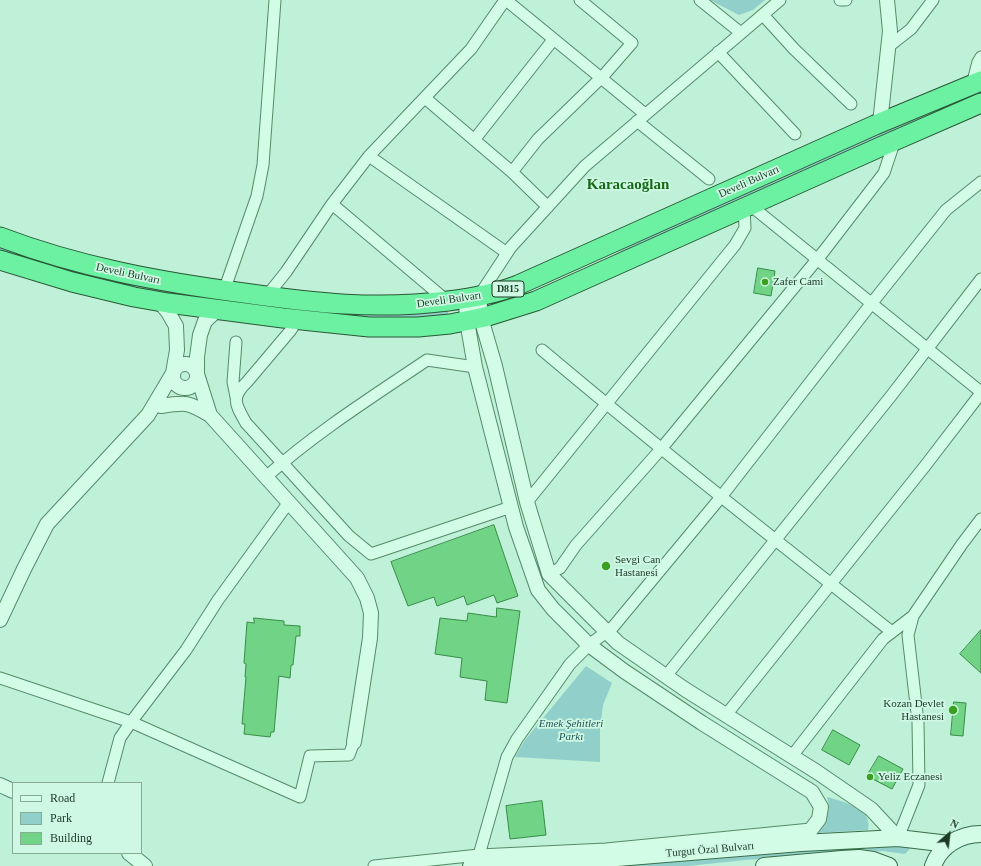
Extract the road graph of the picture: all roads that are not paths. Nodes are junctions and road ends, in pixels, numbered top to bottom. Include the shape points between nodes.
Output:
1 (275, 0) edge
2 (506, 0) edge
3 (580, 0) edge
4 (700, 0) edge
5 (780, 0) edge
6 (840, 0) edge
7 (846, 0) edge
8 (887, 0) edge
9 (933, 0) edge
10 (762, 14) junction
11 (741, 33) junction
12 (553, 40) junction
13 (888, 47) junction
14 (718, 52) junction
15 (981, 57) edge
16 (600, 78) junction
17 (976, 83) edge
18 (424, 98) junction
19 (981, 103) edge
20 (851, 104) dead end
21 (641, 118) junction
22 (880, 123) junction
23 (795, 134) dead end
24 (474, 140) junction
25 (895, 140) junction
26 (369, 156) junction
27 (512, 172) junction
28 (709, 179) dead end
29 (981, 182) edge
30 (332, 204) junction
31 (548, 207) junction
32 (747, 207) junction
33 (0, 237) edge
34 (507, 254) junction
35 (0, 260) edge
36 (817, 260) junction
37 (981, 279) edge
38 (224, 291) junction
39 (266, 296) junction
40 (472, 298) junction
41 (159, 301) junction
42 (447, 301) junction
43 (871, 304) junction
44 (217, 310) junction
45 (474, 319) junction
46 (297, 320) junction
47 (236, 342) dead end
48 (927, 348) junction
49 (542, 350) dead end
50 (475, 367) junction
51 (173, 372) junction
52 (197, 374) junction
53 (186, 388) junction
54 (981, 392) edge
55 (236, 397) junction
56 (607, 404) junction
57 (161, 406) junction
58 (148, 415) junction
59 (210, 415) junction
60 (661, 449) junction
61 (282, 463) junction
62 (266, 478) junction
63 (721, 497) junction
64 (288, 502) junction
65 (526, 502) junction
66 (511, 507) junction
67 (981, 519) edge
68 (775, 540) junction
69 (549, 574) junction
70 (830, 583) junction
71 (913, 616) junction
72 (0, 620) edge
73 (607, 631) junction
74 (892, 632) junction
75 (589, 644) junction
76 (666, 676) junction
77 (0, 678) edge
78 (726, 715) junction
79 (131, 722) junction
80 (354, 742) joint
81 (792, 756) junction
82 (108, 782) edge
83 (0, 785) edge
84 (12, 791) edge
85 (811, 829) junction
86 (981, 834) edge
87 (898, 838) junction
88 (801, 843) junction
89 (949, 844) junction
90 (130, 854) edge
91 (843, 862) edge
92 (480, 863) edge
93 (145, 866) edge
94 (374, 866) edge
95 (467, 866) edge
96 (764, 866) edge
97 (889, 866) edge
98 (933, 866) edge

1 - 38 street via 263,165 259,188
2 - 12 street
2 - 18 street via 471,49
3 - 16 street via 632,43
4 - 11 street
5 - 10 street
6 - 7 street
8 - 13 street via 890,31
9 - 13 street via 911,29
10 - 11 street
10 - 20 street
11 - 14 street
12 - 16 street
12 - 24 street
13 - 22 street
14 - 21 street
14 - 23 street
15 - 17 street via 978,62
16 - 21 street
16 - 27 street via 538,139
17 - 22 highway, Develi Bulvarı / D815
18 - 24 street
18 - 26 street
19 - 25 highway, Develi Bulvarı / D815
21 - 28 street
21 - 31 street via 585,166
22 - 40 highway, Develi Bulvarı / D815 via 518,285
24 - 27 street
25 - 32 highway, Develi Bulvarı / D815
25 - 36 street via 884,173
26 - 30 street
26 - 34 street
27 - 31 street
29 - 43 street via 946,210
30 - 39 street via 286,272
30 - 42 street
31 - 34 street
32 - 36 street
32 - 45 highway, Develi Bulvarı / D815 via 536,301
32 - 56 street via 745,228 735,245
33 - 38 highway, Develi Bulvarı / D815 via 93,267
34 - 40 street
35 - 41 highway, Develi Bulvarı / D815 via 79,284
36 - 43 street
36 - 60 street
37 - 48 street
38 - 39 highway, Develi Bulvarı / D815
39 - 42 highway, Develi Bulvarı / D815 via 356,306 408,306
40 - 42 highway, Develi Bulvarı / D815
40 - 45 street
41 - 44 highway, Develi Bulvarı / D815
41 - 51 street via 176,326 177,350
43 - 48 street
43 - 63 street
44 - 46 highway, Develi Bulvarı / D815
44 - 52 street via 205,321 200,335
45 - 46 highway, Develi Bulvarı / D815 via 391,328
45 - 50 street
45 - 65 street via 495,366
46 - 55 street
47 - 55 street via 233,382
48 - 54 street
48 - 68 street
49 - 56 street
50 - 61 street via 427,360 352,410
50 - 66 street
51 - 52 street via 178,366 186,364
51 - 53 street via 173,381
51 - 58 street
52 - 53 street via 196,382
52 - 59 street
53 - 57 street
54 - 70 street
55 - 61 street via 236,405 246,423
56 - 60 street
56 - 65 street
57 - 58 street
57 - 59 street via 192,404
58 - 72 street via 47,524
59 - 62 street
60 - 63 street
60 - 69 street via 576,545 560,568
61 - 62 street
61 - 66 street via 349,536 371,554
62 - 64 street
63 - 68 street
63 - 73 street
64 - 79 street via 218,600 186,650
64 - 80 street via 358,578 367,598 371,613 370,638
65 - 69 street
66 - 75 street via 538,590 553,609
67 - 71 street
68 - 70 street
68 - 76 street
69 - 73 street
70 - 74 street
70 - 78 street
71 - 74 street
71 - 87 street via 908,635 918,722 919,785
73 - 75 street
73 - 76 street via 618,643
74 - 81 street via 883,639
75 - 85 street via 624,671 702,723 812,792 821,807 819,819
75 - 92 street via 570,664 507,757
76 - 78 street
77 - 79 street
78 - 81 street
79 - 80 street via 300,797 310,756 349,755
79 - 82 street via 120,738
81 - 87 street via 871,809
83 - 84 street
85 - 88 street
85 - 92 street, Turgut Özal Bulvarı
86 - 89 main road via 961,837
87 - 88 main road, Turgut Özal Bulvarı
87 - 89 main road, Turgut Özal Bulvarı
88 - 92 main road, Turgut Özal Bulvarı via 617,858
89 - 98 main road
90 - 93 street
91 - 96 main road, Turgut Özal Bulvarı
91 - 97 main road, Turgut Özal Bulvarı via 873,860
92 - 94 street, Turgut Özal Bulvarı via 438,858
92 - 95 main road

